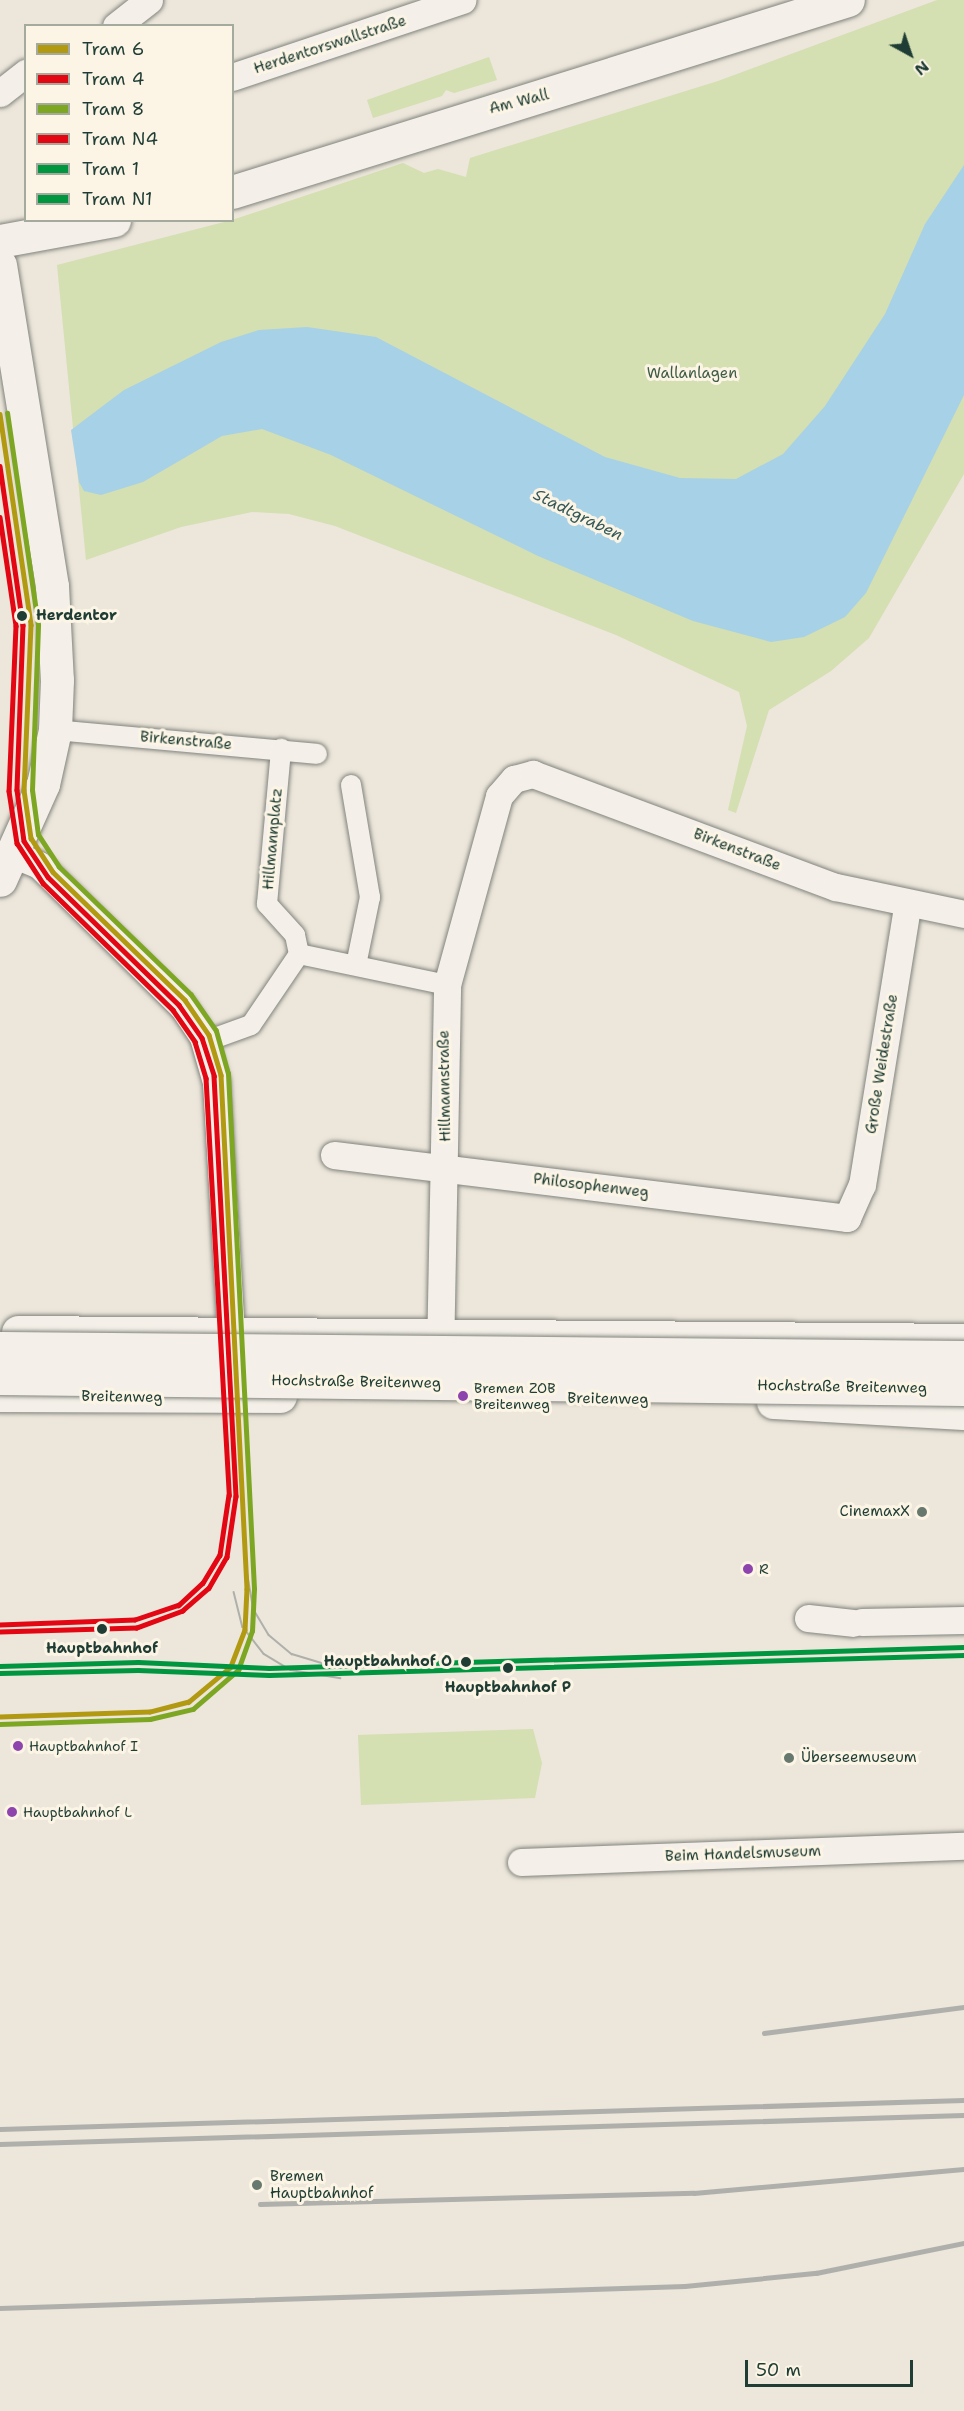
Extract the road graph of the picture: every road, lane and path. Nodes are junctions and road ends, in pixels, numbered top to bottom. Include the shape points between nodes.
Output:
1 (149, 0) edge
2 (462, 0) edge
3 (798, 0) edge
4 (848, 0) edge
5 (120, 24) edge
6 (761, 28) junction
7 (24, 75) edge
8 (234, 76) edge
9 (0, 93) edge
10 (234, 191) edge
11 (104, 222) edge
12 (0, 242) edge
13 (0, 265) edge
14 (55, 730) junction
15 (281, 749) junction
16 (317, 753) dead end
17 (514, 779) joint
18 (351, 785) dead end
19 (6, 867) edge
20 (907, 906) junction
21 (964, 914) edge
22 (299, 954) junction
23 (356, 965) junction
24 (447, 985) junction
25 (204, 1042) junction
26 (334, 1155) dead end
27 (446, 1168) junction
28 (846, 1218) joint
29 (0, 1332) edge
30 (231, 1332) junction
31 (441, 1335) junction
32 (806, 1338) junction
33 (964, 1340) edge
34 (0, 1348) edge
35 (964, 1357) edge
36 (0, 1378) edge
37 (964, 1389) edge
38 (0, 1395) edge
39 (415, 1396) junction
40 (809, 1403) junction
41 (964, 1413) edge
42 (808, 1617) dead end
43 (964, 1620) edge
44 (964, 1846) edge
45 (521, 1862) dead end

1 - 5 street
2 - 8 street, Herdentorswallstraße
3 - 6 main road, Am Wall via 780,7
4 - 6 main road
6 - 10 main road, Am Wall
7 - 9 street
11 - 12 main road
13 - 14 main road via 52,586
14 - 15 street, Birkenstraße
14 - 19 main road via 43,784
15 - 16 street, Birkenstraße
15 - 22 street, Hillmannplatz via 267,904 295,935
17 - 20 street, Birkenstraße via 533,774 836,887
17 - 24 street, Hillmannstraße via 499,796
18 - 23 street via 370,897
19 - 25 street via 39,865 168,992
20 - 21 street, Birkenstraße
20 - 28 street, Große Weidestraße via 862,1185
22 - 23 street
22 - 25 street via 251,1025
23 - 24 street
24 - 27 street, Hillmannstraße
25 - 30 street via 216,1082
26 - 27 street, Philosophenweg
27 - 28 street, Philosophenweg
27 - 31 street, Hillmannstraße
29 - 30 main road
30 - 31 main road
31 - 32 main road
31 - 39 street, Hillmannstraße via 440,1366
32 - 33 main road
32 - 40 main road via 788,1366 787,1383
34 - 35 main road, Hochstraße Breitenweg, bridge
36 - 37 main road, Hochstraße Breitenweg, bridge
38 - 39 main road, Breitenweg
39 - 40 main road, Breitenweg
40 - 41 main road, Breitenweg
42 - 43 street via 858,1622
44 - 45 street, Beim Handelsmuseum

